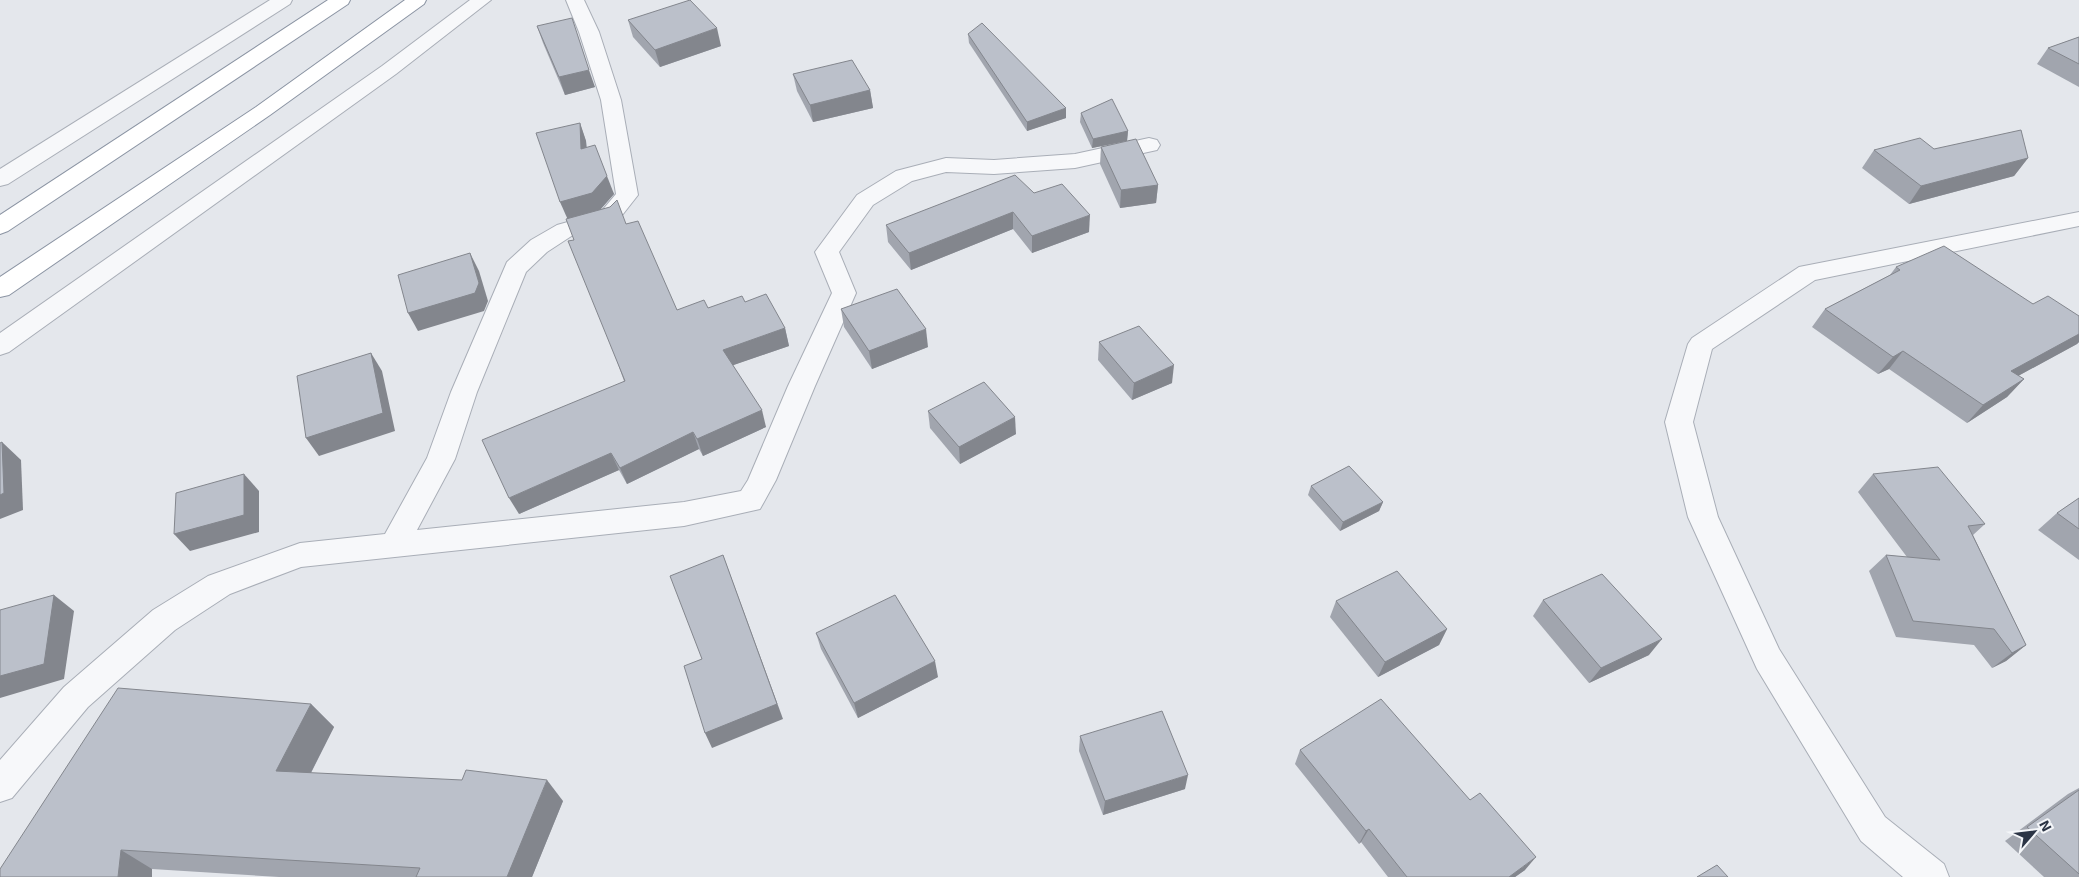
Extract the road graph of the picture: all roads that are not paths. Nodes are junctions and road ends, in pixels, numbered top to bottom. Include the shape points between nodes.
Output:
1 (283, 0) edge
2 (341, 0) edge
3 (417, 0) edge
4 (482, 0) edge
5 (575, 0) edge
6 (1150, 145) dead end
7 (0, 179) edge
8 (2079, 220) edge
9 (0, 226) edge
10 (0, 289) edge
11 (0, 346) edge
12 (395, 544) junction
13 (0, 786) edge
14 (1931, 877) edge

1 - 7 street
2 - 9 highway
3 - 10 highway via 263,111
4 - 11 street via 389,70
5 - 12 street via 611,100 627,195 608,218 564,230 539,246 516,268 464,392 441,459
6 - 12 street via 1075,161 946,165 904,176 865,200 828,252 844,293 822,337 759,489 750,501 684,514
8 - 14 street via 1808,273 1700,344 1679,422 1703,517 1768,660 1873,829
12 - 13 street via 300,555 219,585 164,620 76,697

